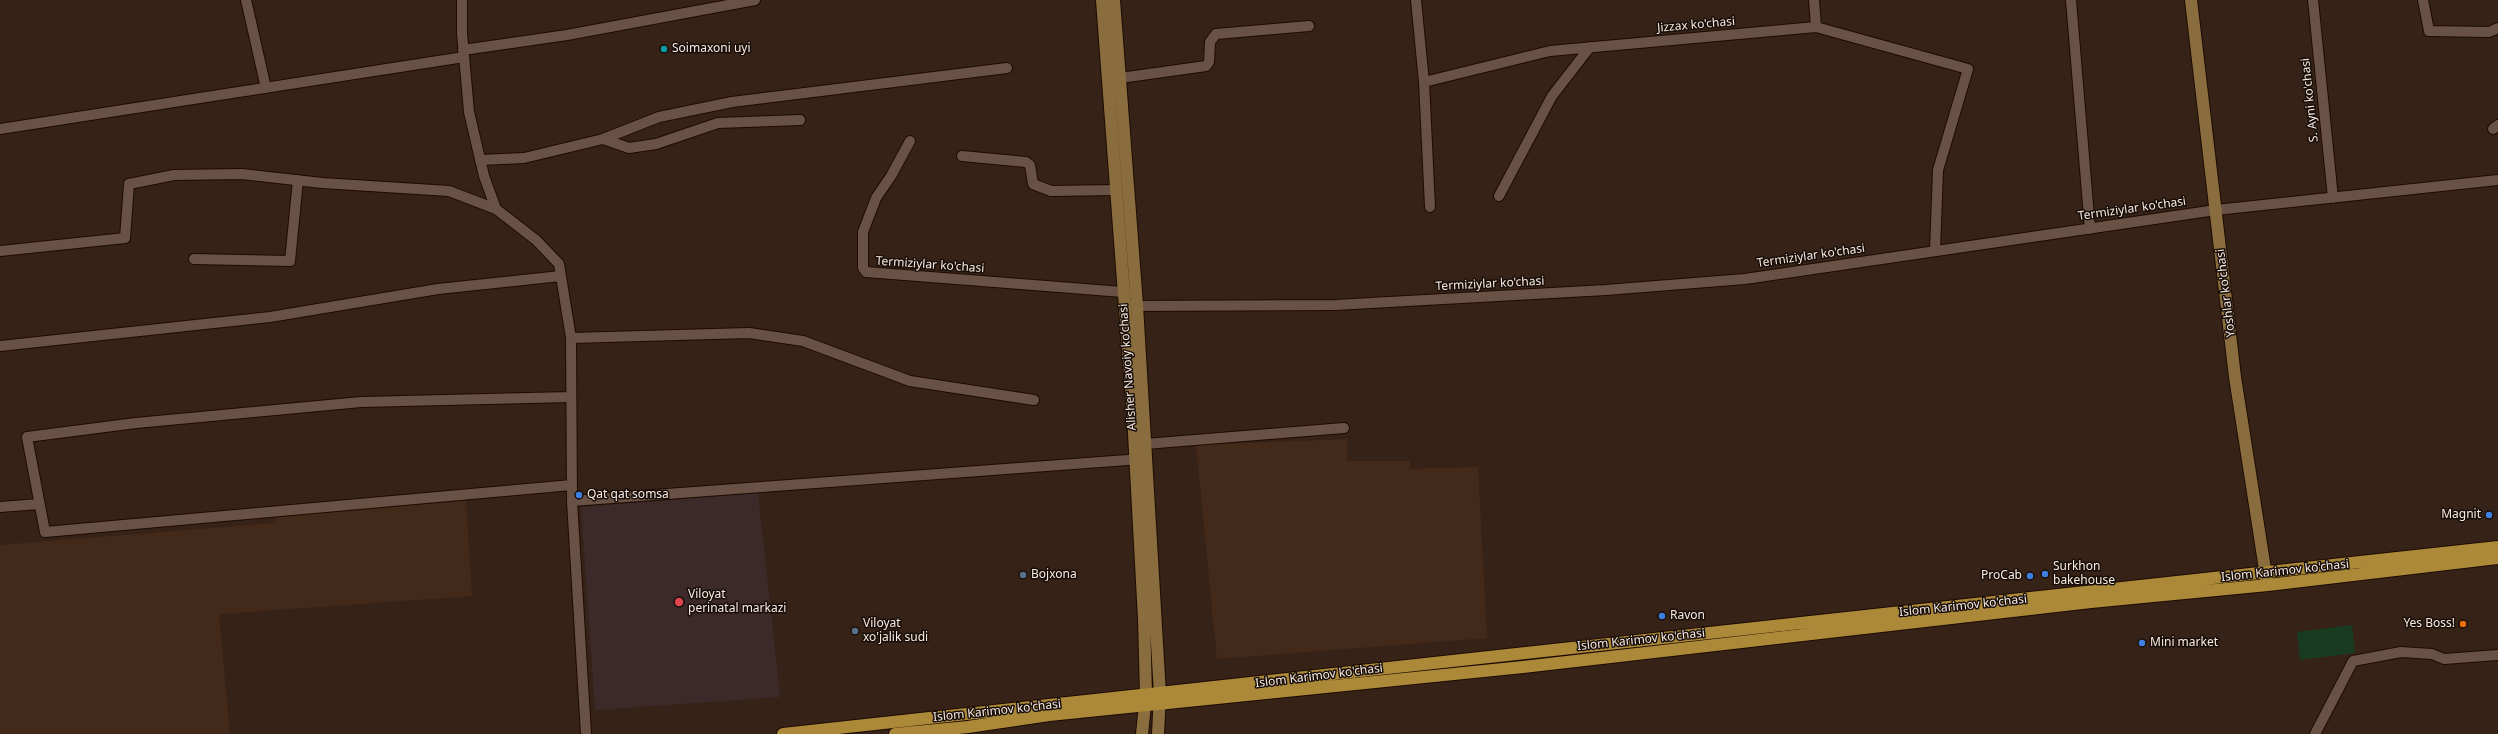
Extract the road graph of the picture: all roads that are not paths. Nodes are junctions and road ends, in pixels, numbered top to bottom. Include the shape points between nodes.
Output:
1 (246, 0) edge
2 (462, 0) edge
3 (755, 0) edge
4 (1102, 0) edge
5 (1114, 0) edge
6 (1416, 0) edge
7 (1814, 0) edge
8 (2071, 0) edge
9 (2191, 0) edge
10 (2313, 0) edge
11 (2423, 0) edge
12 (1309, 26) dead end
13 (1816, 27) junction
14 (2498, 28) edge
15 (1590, 48) junction
16 (463, 54) junction
17 (1007, 68) dead end
18 (1115, 79) junction
19 (1424, 82) junction
20 (266, 88) junction
21 (800, 120) dead end
22 (0, 129) edge
23 (603, 139) junction
24 (910, 141) dead end
25 (962, 156) dead end
26 (480, 160) junction
27 (298, 180) junction
28 (2498, 180) edge
29 (1117, 190) junction
30 (1499, 196) dead end
31 (2333, 198) junction
32 (1430, 207) dead end
33 (496, 209) junction
34 (2216, 210) junction
35 (2090, 229) junction
36 (0, 251) edge
37 (1935, 251) junction
38 (194, 259) dead end
39 (561, 276) junction
40 (1123, 292) junction
41 (1136, 293) junction
42 (1124, 306) junction
43 (1137, 306) junction
44 (571, 338) junction
45 (0, 346) edge
46 (570, 397) junction
47 (1034, 400) dead end
48 (1344, 428) dead end
49 (1145, 444) junction
50 (1140, 459) junction
51 (572, 485) junction
52 (572, 501) junction
53 (39, 504) junction
54 (0, 506) edge
55 (2498, 547) edge
56 (2498, 558) edge
57 (2267, 580) junction
58 (2498, 655) edge
59 (1160, 699) junction
60 (1146, 701) junction
61 (586, 734) edge
62 (784, 734) edge
63 (895, 734) edge
64 (1142, 734) edge
65 (1158, 734) edge
66 (2314, 734) edge

1 - 20 street
2 - 16 street
3 - 16 street
4 - 18 main road, Alisher Navoiy ko’chasi
5 - 18 main road, Alisher Navoiy ko’chasi
6 - 19 street
7 - 13 street
8 - 35 street
9 - 34 main road, Yoshlar ko'chasi
10 - 31 street, S. Ayni ko'chasi
11 - 14 street via 2429,32 2489,32
12 - 18 street via 1216,34 1210,42 1209,62 1206,66
13 - 15 street, Jizzax ko'chasi
13 - 37 street, Jizzax ko'chasi via 1968,69 1938,170
15 - 19 street, Jizzax ko'chasi via 1550,51
15 - 30 street via 1552,96
16 - 20 street
16 - 26 street via 468,112
17 - 23 street via 732,102 659,117
18 - 29 main road, Alisher Navoiy ko’chasi
18 - 41 main road, Alisher Navoiy ko’chasi
19 - 32 street
20 - 22 street
21 - 23 street via 718,123 656,144 629,148
23 - 26 street via 524,158
24 - 40 street, Termiziylar ko'chasi via 892,176 876,198 863,232 863,268 866,272
25 - 29 street via 1026,162 1030,165 1033,184 1051,191
26 - 33 street
27 - 33 street via 449,191
27 - 36 street via 234,174 174,175 129,184 125,238
27 - 38 street via 290,261
28 - 31 street, Termiziylar ko'chasi
29 - 40 main road, Alisher Navoiy ko’chasi
31 - 34 street, Termiziylar ko'chasi
33 - 39 street via 536,240 559,264
34 - 35 street, Termiziylar ko'chasi
34 - 57 main road, Yoshlar ko'chasi via 2235,377
35 - 37 street, Termiziylar ko'chasi
37 - 43 street, Termiziylar ko'chasi via 1745,279 1606,290 1335,305
39 - 44 street
39 - 45 street via 438,289 270,317
40 - 41 street, Termiziylar ko'chasi
40 - 42 main road, Alisher Navoiy ko’chasi
41 - 43 main road, Alisher Navoiy ko’chasi
42 - 43 street, Termiziylar ko'chasi
42 - 50 main road, Alisher Navoiy ko’chasi
43 - 49 main road, Alisher Navoiy ko’chasi
44 - 46 street
44 - 47 street via 748,333 803,341 910,381
46 - 51 street
46 - 53 street via 361,402 136,422 27,437
48 - 49 street
49 - 50 main road, Alisher Navoiy ko’chasi
50 - 52 street
50 - 59 main road, Alisher Navoiy ko’chasi
50 - 60 main road, Alisher Navoiy ko’chasi
51 - 52 street
51 - 53 street via 45,532
52 - 61 street
53 - 54 street
55 - 57 main road, Islom Karimov ko'chasi
56 - 57 main road, Islom Karimov ko'chasi
57 - 59 main road, Islom Karimov ko'chasi via 1523,667
58 - 66 street via 2444,659 2432,654 2401,652 2353,661
59 - 60 main road, Islom Karimov ko'chasi
59 - 65 main road, Alisher Navoiy ko’chasi
60 - 62 main road, Islom Karimov ko'chasi
60 - 63 main road, Islom Karimov ko'chasi via 968,727
60 - 64 main road, Alisher Navoiy ko’chasi

